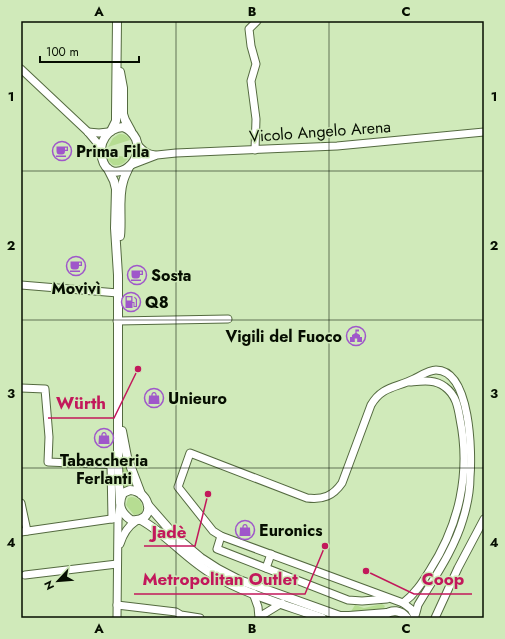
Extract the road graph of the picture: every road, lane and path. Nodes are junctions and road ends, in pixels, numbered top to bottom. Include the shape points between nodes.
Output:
1 (117, 21) edge
2 (257, 21) edge
3 (117, 48) junction
4 (21, 69) edge
5 (110, 131) junction
6 (131, 131) junction
7 (88, 132) junction
8 (484, 132) edge
9 (137, 144) junction
10 (101, 150) junction
11 (255, 150) junction
12 (157, 155) junction
13 (130, 166) junction
14 (108, 169) junction
15 (117, 252) junction
16 (21, 286) edge
17 (118, 293) junction
18 (228, 319) dead end
19 (118, 321) junction
20 (408, 382) junction
21 (21, 388) edge
22 (118, 400) junction
23 (115, 465) junction
24 (141, 494) junction
25 (21, 503) edge
26 (120, 504) junction
27 (148, 505) junction
28 (115, 518) junction
29 (484, 519) edge
30 (139, 520) junction
31 (24, 532) edge
32 (221, 536) junction
33 (118, 552) junction
34 (271, 554) junction
35 (117, 564) junction
36 (266, 568) junction
37 (25, 575) dead end
38 (253, 593) junction
39 (390, 599) junction
40 (401, 602) junction
41 (282, 603) junction
42 (117, 604) junction
43 (388, 612) edge
44 (412, 617) edge
45 (117, 618) edge
46 (200, 618) edge
47 (259, 618) edge
48 (322, 618) edge
49 (436, 618) edge

1 - 3 main road
2 - 11 street via 249,29 256,64 251,81 256,119
3 - 5 main road via 116,121
3 - 6 main road via 123,114
4 - 7 street
5 - 6 main road via 123,127
5 - 7 street
5 - 10 main road via 103,141
6 - 9 main road
7 - 10 street
8 - 11 street, Vicolo Angelo Arena via 337,146
9 - 12 street via 148,154
9 - 13 main road via 136,157
10 - 14 main road
11 - 12 street, Vicolo Angelo Arena
12 - 13 street
13 - 14 main road via 120,172
13 - 15 main road via 121,189 121,225
14 - 15 main road via 116,189
15 - 17 main road
16 - 17 street
17 - 19 main road
18 - 19 street
19 - 22 main road
20 - 32 street via 385,390 374,401 342,483 338,490 326,498 307,498 190,453 178,487 213,531
20 - 40 street via 436,382 452,393 462,428 463,472 458,509 446,541 415,593
20 - 44 street via 436,370 454,379 462,398 471,446 469,494 462,521 448,553
21 - 23 street via 45,389 49,437 48,462
22 - 23 main road
22 - 24 main road via 127,457
23 - 26 main road
23 - 28 street
24 - 26 main road via 130,490 123,493
24 - 27 main road
25 - 31 street
26 - 28 street
26 - 30 main road via 128,518
27 - 30 main road via 145,517
27 - 43 main road via 169,529 202,558 239,580 340,616
28 - 31 street
28 - 33 street
29 - 49 street via 458,568
30 - 33 street via 125,531
30 - 38 main road via 163,534 197,564 214,575
32 - 34 street
32 - 36 street via 217,549
33 - 35 street
34 - 36 street
34 - 39 street
35 - 37 street
35 - 42 street
36 - 39 street via 348,600
38 - 41 main road
38 - 47 street
39 - 40 street
39 - 43 street
40 - 43 street
40 - 44 street via 411,609
41 - 47 street
41 - 48 main road
42 - 45 street
42 - 46 street
43 - 44 main road via 400,612

